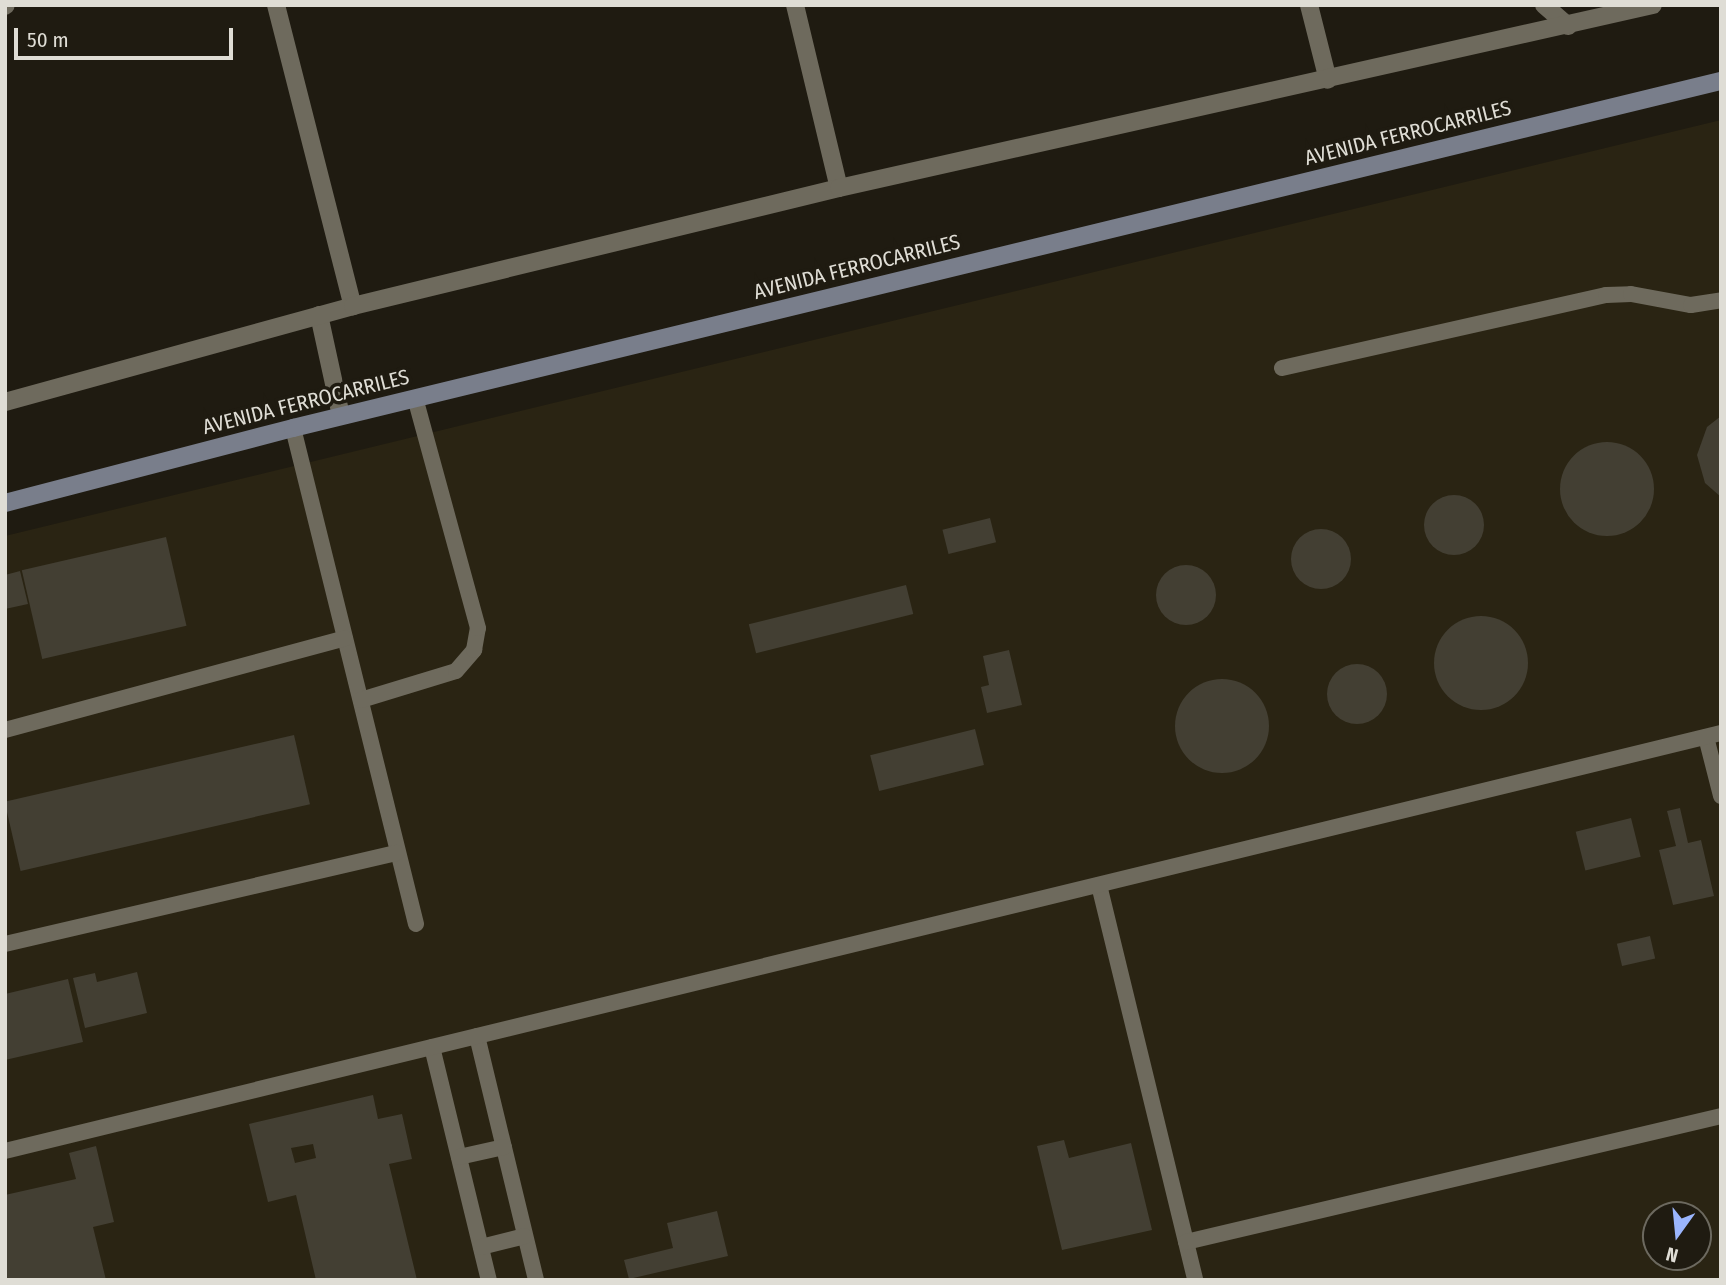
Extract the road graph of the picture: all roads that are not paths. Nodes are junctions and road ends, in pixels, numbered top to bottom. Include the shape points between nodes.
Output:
1 (276, 5) edge
2 (795, 5) edge
3 (1309, 5) edge
4 (1653, 5) edge
5 (1549, 7) edge
6 (1568, 26) junction
7 (1328, 80) junction
8 (1721, 81) edge
9 (839, 188) junction
10 (1721, 300) edge
11 (353, 306) junction
12 (319, 315) junction
13 (1282, 368) dead end
14 (415, 398) junction
15 (5, 402) edge
16 (341, 416) junction
17 (293, 428) junction
18 (5, 503) edge
19 (345, 638) junction
20 (361, 700) junction
21 (5, 730) edge
22 (1714, 735) edge
23 (1721, 796) edge
24 (397, 853) junction
25 (1099, 885) junction
26 (416, 924) dead end
27 (5, 944) edge
28 (477, 1036) junction
29 (432, 1047) junction
30 (1721, 1116) edge
31 (504, 1147) junction
32 (5, 1151) edge
33 (459, 1157) junction
34 (525, 1236) junction
35 (1186, 1242) junction
36 (481, 1247) junction
37 (489, 1280) edge
38 (536, 1280) edge
39 (1195, 1280) edge

1 - 11 street
2 - 9 street
3 - 7 street
4 - 6 street
5 - 6 street
6 - 7 street
7 - 9 street
8 - 14 main road, AVENIDA FERROCARRILES
9 - 11 street
10 - 13 lane via 1691,305 1631,294 1606,295
11 - 12 street
12 - 15 street
12 - 16 street
14 - 16 main road, AVENIDA FERROCARRILES
14 - 20 lane via 478,628 474,650 456,671
16 - 17 main road, AVENIDA FERROCARRILES
17 - 18 main road, AVENIDA FERROCARRILES
17 - 19 lane
19 - 20 lane
19 - 21 lane
20 - 24 lane
22 - 23 lane
22 - 25 lane
24 - 26 lane
24 - 27 lane
25 - 28 lane
25 - 35 lane
28 - 29 lane
28 - 31 lane
29 - 32 lane
29 - 33 lane
30 - 35 lane
31 - 33 lane
31 - 34 lane
33 - 36 lane
34 - 36 lane
34 - 38 lane
35 - 39 lane
36 - 37 lane

